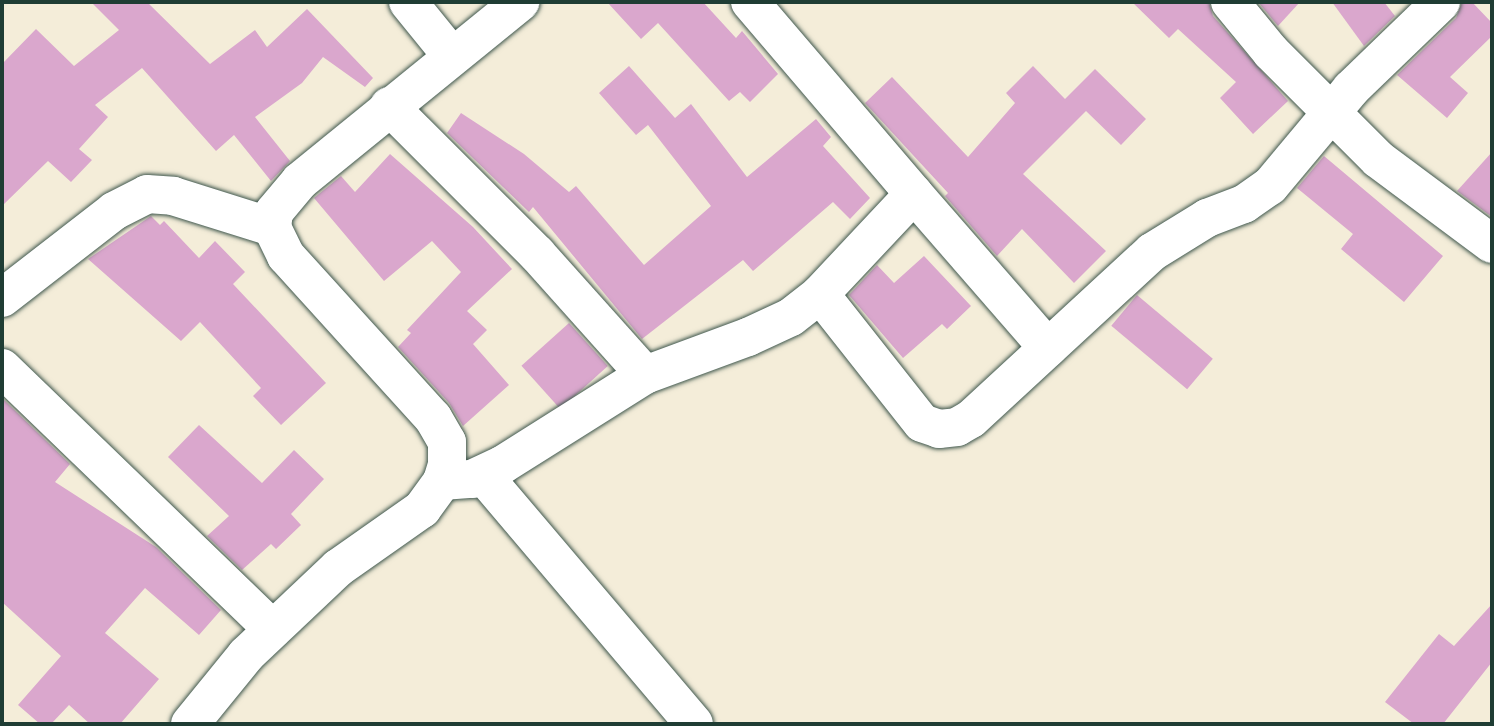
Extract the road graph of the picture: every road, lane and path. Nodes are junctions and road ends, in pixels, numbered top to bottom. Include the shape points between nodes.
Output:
1 (408, 2) edge
2 (520, 2) edge
3 (750, 2) edge
4 (1230, 2) edge
5 (1441, 2) edge
6 (451, 55) junction
7 (389, 106) junction
8 (1330, 114) junction
9 (914, 194) junction
10 (272, 227) junction
11 (1492, 244) edge
12 (820, 294) junction
13 (2, 298) edge
14 (1048, 348) junction
15 (2, 368) edge
16 (645, 375) junction
17 (483, 475) junction
18 (442, 481) junction
19 (272, 629) junction
20 (190, 724) edge
21 (694, 724) edge

1 - 6 street
2 - 6 street
3 - 9 street
4 - 8 street
5 - 8 street
6 - 7 street
7 - 10 street via 300,181 274,212
7 - 16 street via 537,254
8 - 11 street via 1378,159
8 - 14 street via 1270,186 1152,252
9 - 12 street
9 - 14 street
10 - 13 street via 173,196 147,194 114,211
10 - 18 street via 286,256 433,418 447,442
12 - 14 street via 922,423 939,429 971,419
12 - 16 street via 791,317 759,332
15 - 19 street
16 - 17 street
17 - 18 street via 456,483
17 - 21 street
18 - 19 street via 422,509 338,568
19 - 20 street

